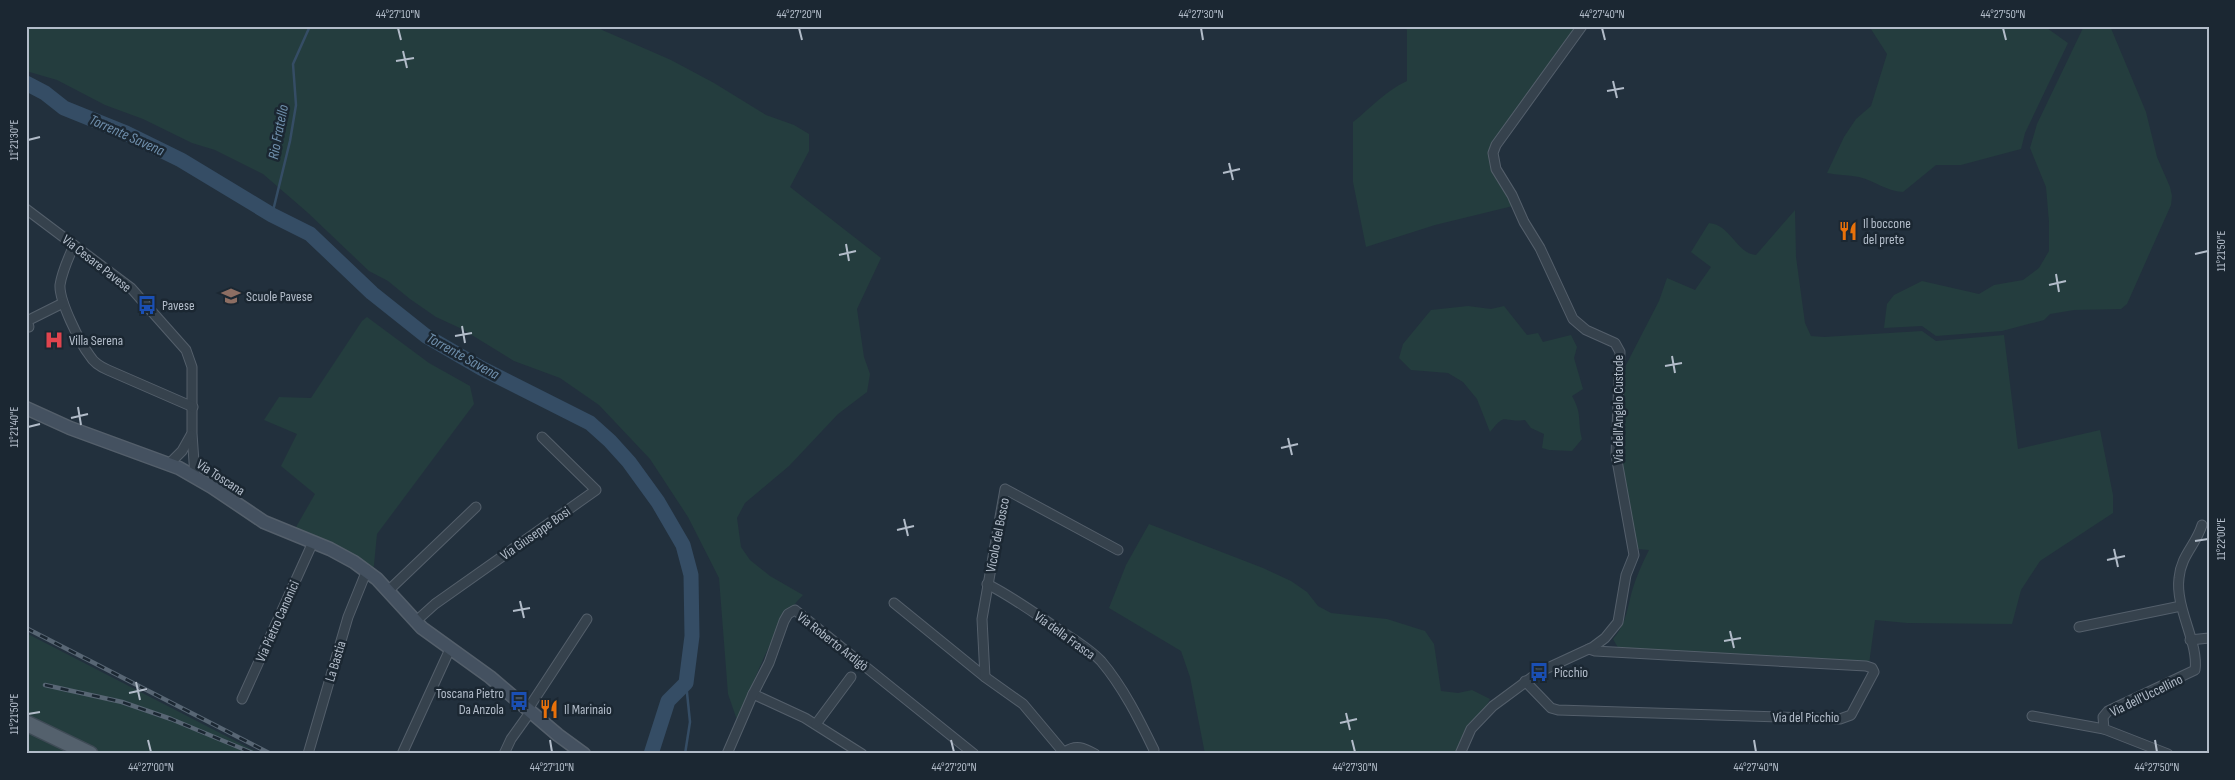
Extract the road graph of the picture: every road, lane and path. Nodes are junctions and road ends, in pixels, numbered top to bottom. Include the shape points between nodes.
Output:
1 (1582, 26) edge
2 (26, 209) edge
3 (74, 244) junction
4 (63, 303) junction
5 (28, 327) dead end
6 (193, 407) junction
7 (26, 408) edge
8 (192, 432) junction
9 (542, 438) dead end
10 (169, 464) junction
11 (195, 477) junction
12 (476, 507) dead end
13 (2202, 525) dead end
14 (313, 542) junction
15 (1118, 550) dead end
16 (367, 570) junction
17 (987, 584) junction
18 (388, 591) junction
19 (894, 603) dead end
20 (2181, 606) junction
21 (587, 619) dead end
22 (415, 622) junction
23 (2079, 627) dead end
24 (2209, 638) edge
25 (2190, 640) junction
26 (450, 649) junction
27 (1589, 649) junction
28 (851, 677) dead end
29 (985, 677) junction
30 (1525, 681) junction
31 (753, 694) junction
32 (242, 699) dead end
33 (530, 710) junction
34 (2032, 716) dead end
35 (26, 723) edge
36 (816, 724) junction
37 (2104, 729) junction
38 (1065, 753) edge
39 (90, 754) edge
40 (308, 754) edge
41 (402, 754) edge
42 (504, 754) edge
43 (584, 754) edge
44 (727, 754) edge
45 (862, 754) edge
46 (974, 754) edge
47 (1095, 754) edge
48 (1153, 754) edge
49 (1460, 754) edge
50 (2168, 754) edge

1 - 27 street, Via dell'Angelo Custode via 1496,145 1493,161 1540,248 1573,319 1586,330 1615,343 1620,352 1616,455 1634,555 1626,575 1618,622 1605,638
2 - 3 street, Via Cesare Pavese
3 - 4 street via 60,284
3 - 6 street, Via Cesare Pavese via 131,288 180,342 192,367
4 - 5 street via 27,320
4 - 6 street via 90,357 98,365
6 - 8 street, Via Cesare Pavese
7 - 10 main road, Via Toscana via 70,428
8 - 10 street, Via Cesare Pavese via 182,451
8 - 11 street, Via Cesare Pavese
9 - 22 street, Via Giuseppe Bosi via 596,490 435,604
10 - 11 main road, Via Toscana
11 - 14 main road, Via Toscana via 264,522
12 - 18 street
13 - 20 street, Via dell'Uccellino via 2199,536 2181,564 2178,585
14 - 16 main road, Via Toscana
14 - 32 street, Via Pietro Canonici
15 - 17 street, Vicolo del Bosco via 1006,490
16 - 18 main road, Via Toscana
16 - 40 street, La Bastia via 348,617
17 - 29 street, Vicolo del Bosco via 982,618
17 - 48 street, Via della Frasca via 1006,593 1099,659 1141,722
18 - 22 main road, Via Toscana
19 - 29 street
20 - 23 street
20 - 25 street, Via dell'Uccellino
21 - 33 street
22 - 26 main road, Via Toscana
24 - 25 street
25 - 37 street, Via dell'Uccellino via 2194,670 2108,711 2103,717
26 - 33 main road, Via Toscana
26 - 41 street
27 - 30 street, Via dell'Angelo Custode
27 - 30 street, Via del Picchio via 1866,666 1874,672 1851,716 1840,718 1558,710 1551,708
28 - 36 street
29 - 38 street via 1023,704
30 - 49 street, Via dell'Angelo Custode via 1478,720
31 - 36 street
31 - 44 street, Via Roberto Ardigò
31 - 46 street, Via Roberto Ardigò via 788,614 795,610
33 - 42 street
33 - 43 main road, Via Toscana
34 - 37 street, Via dell'Uccellino
35 - 39 main road
36 - 45 street
37 - 50 street, Via dell'Uccellino
38 - 47 street via 1071,747 1082,747

